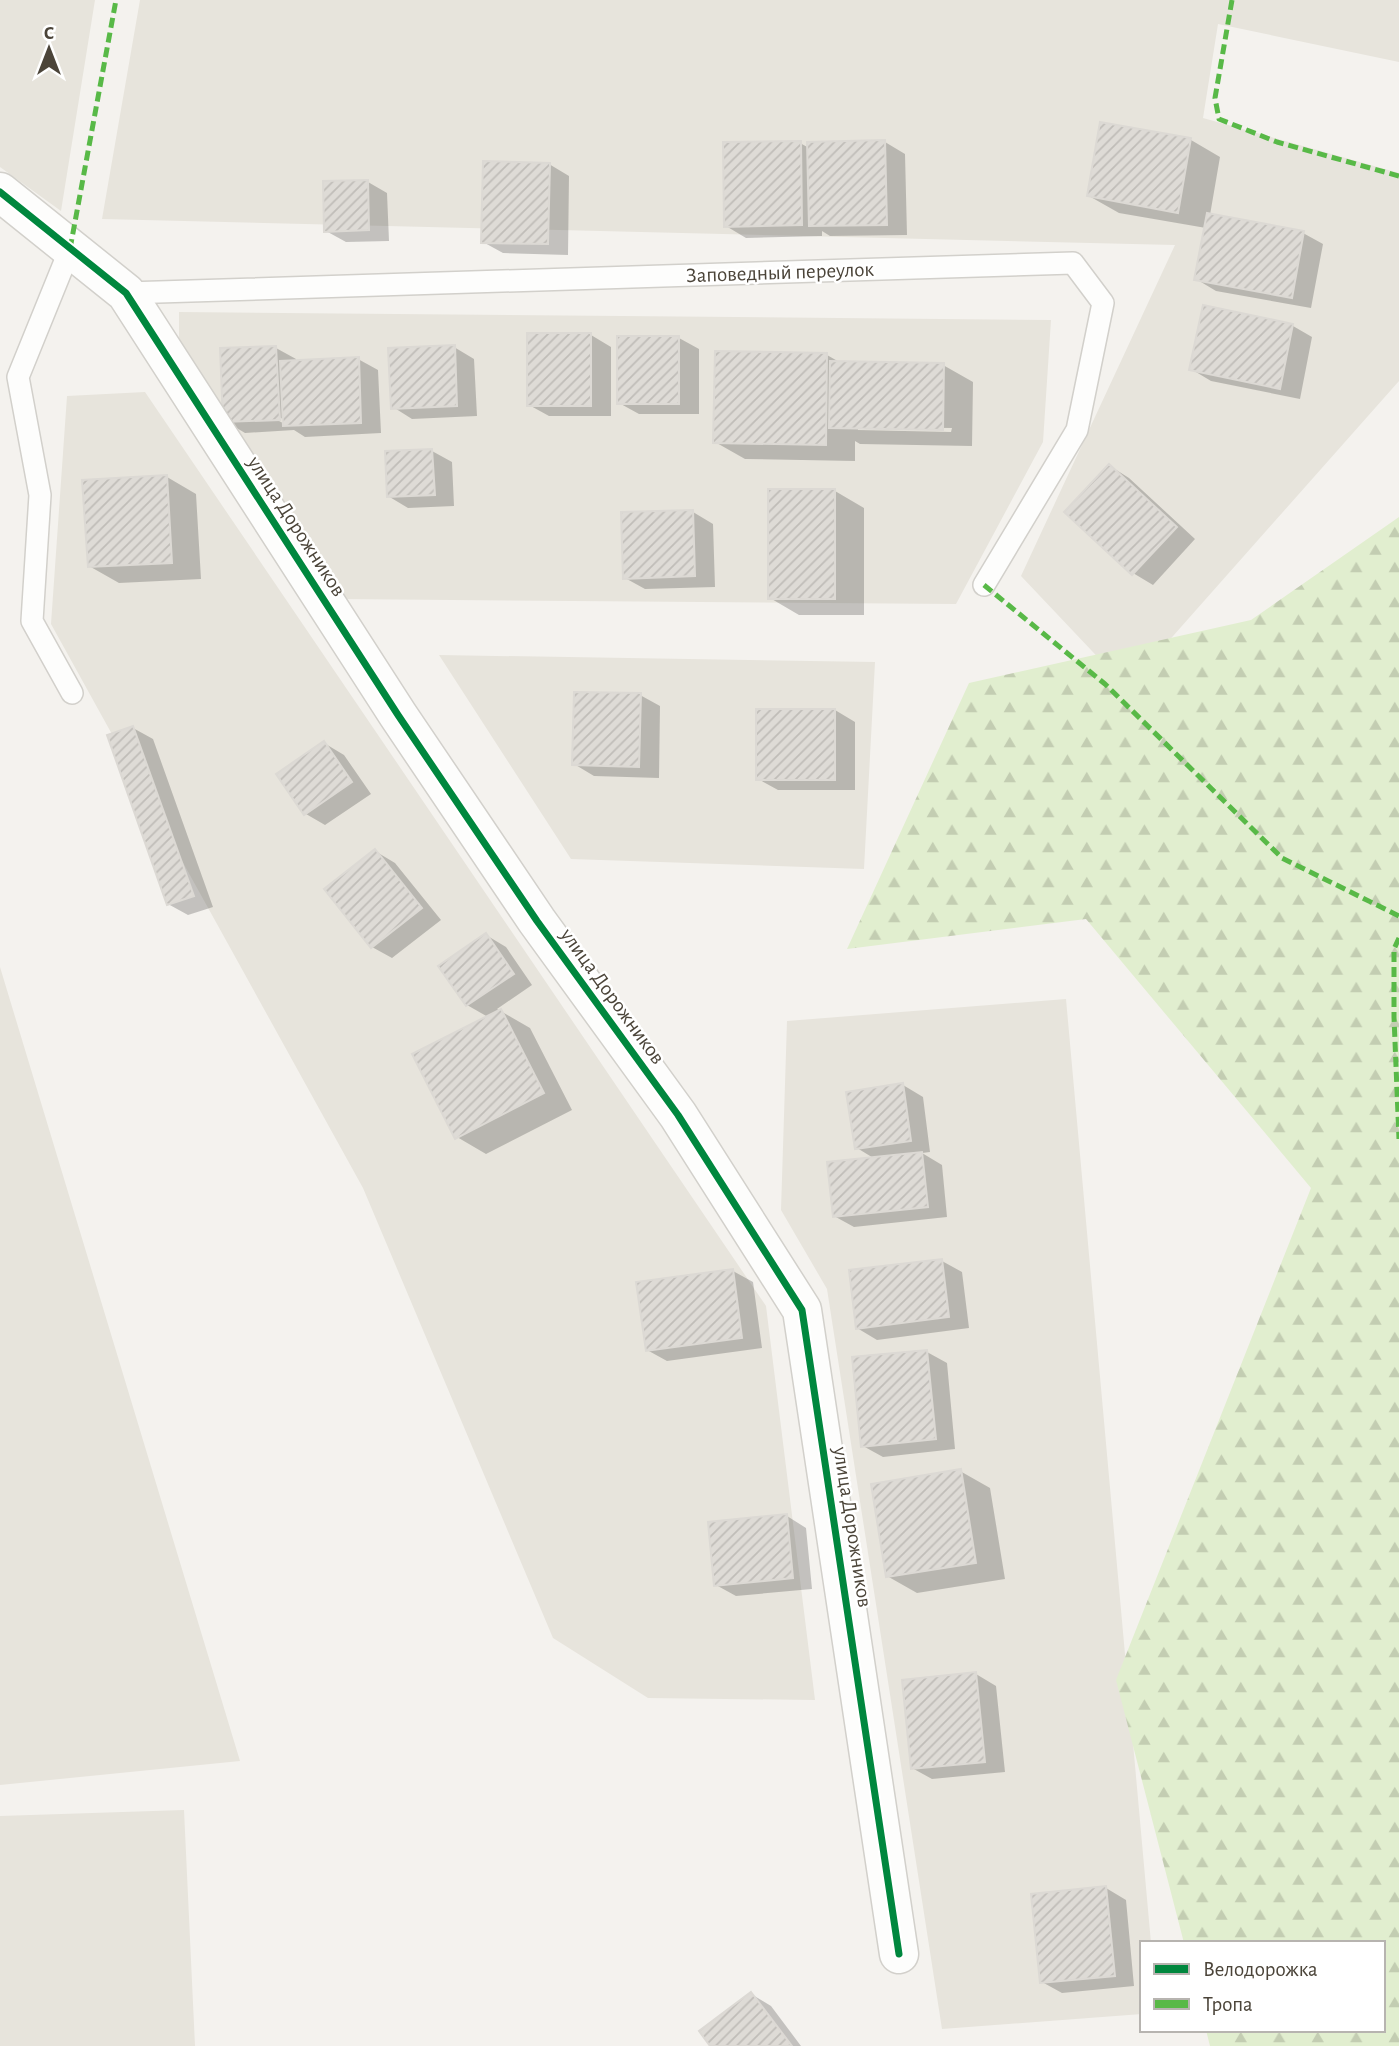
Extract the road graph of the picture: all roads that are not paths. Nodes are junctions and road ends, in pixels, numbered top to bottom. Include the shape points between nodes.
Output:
1 (0, 192) edge
2 (70, 249) junction
3 (126, 293) junction
4 (984, 585) dead end
5 (72, 693) dead end
6 (899, 1954) dead end

1 - 2 street, улица Дорожников
2 - 3 street, улица Дорожников
2 - 5 lane via 18,377 40,495 33,621
3 - 4 lane, Заповедный переулок via 1073,263 1103,303 1077,430
3 - 6 street, улица Дорожников via 398,715 537,921 678,1115 802,1310

